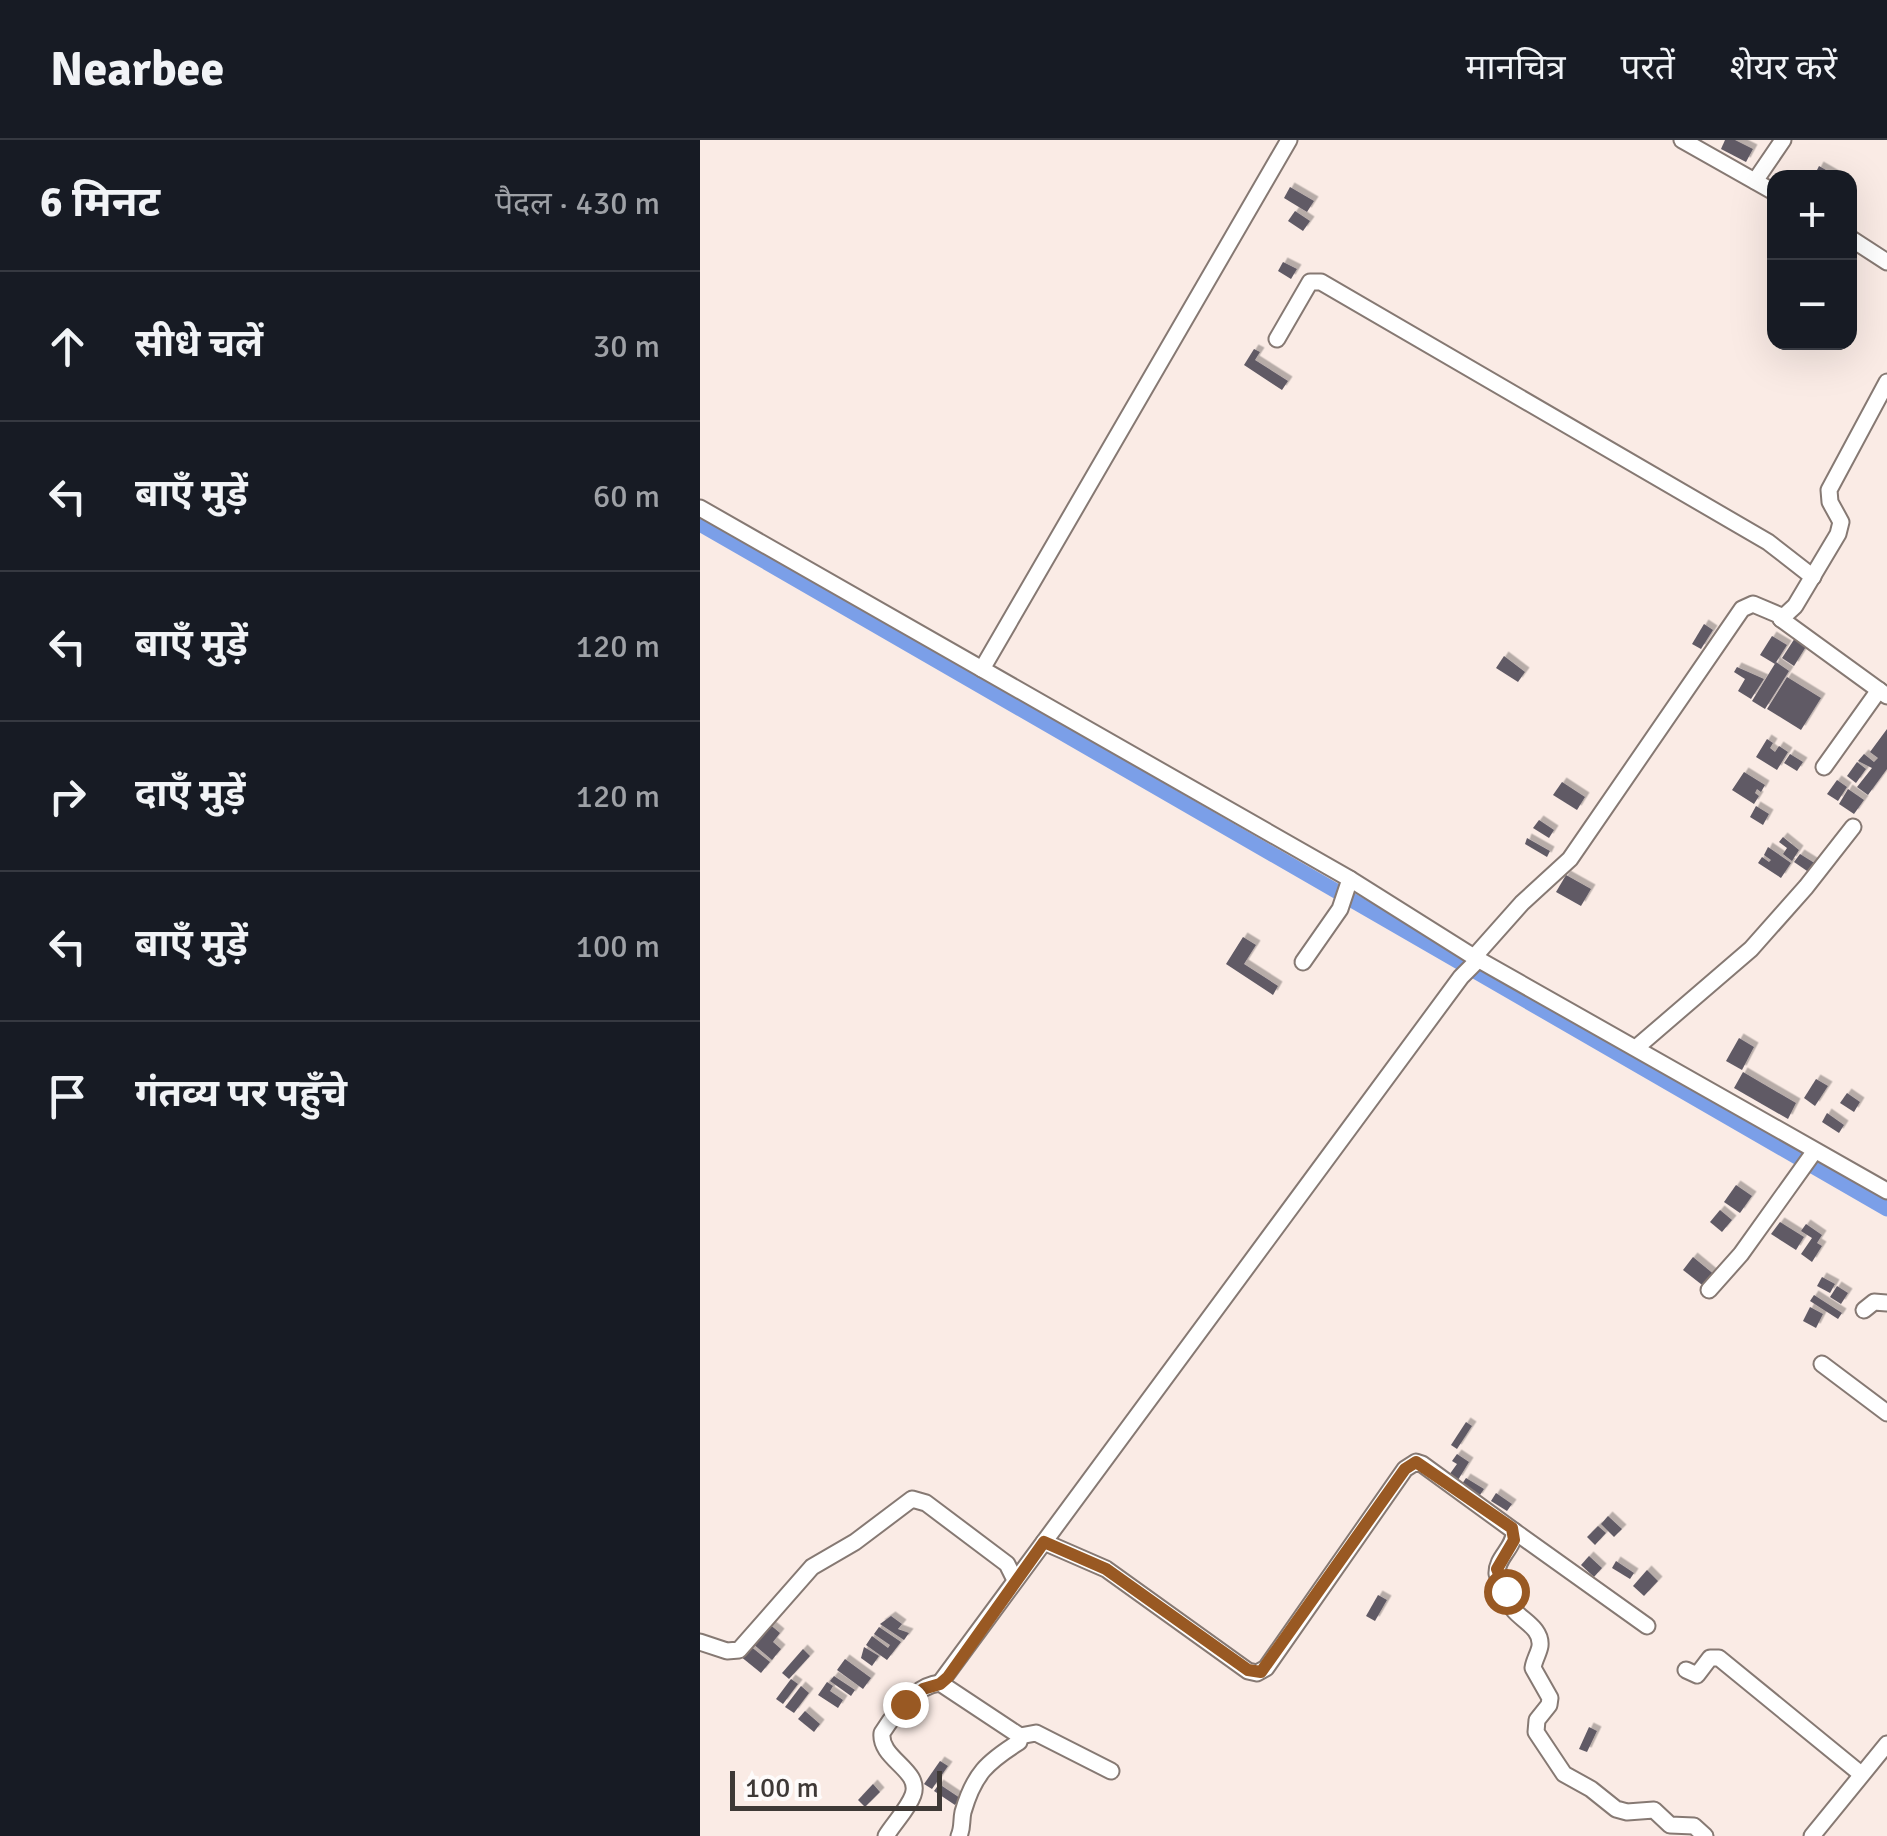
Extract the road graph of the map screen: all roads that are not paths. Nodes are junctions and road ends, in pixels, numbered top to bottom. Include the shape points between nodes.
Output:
1 (1289, 140) edge
2 (1682, 140) edge
3 (1782, 140) edge
4 (1756, 181) junction
5 (1767, 188) edge
6 (1857, 243) edge
7 (1887, 262) edge
8 (1278, 339) dead end
9 (1887, 382) edge
10 (700, 508) edge
11 (1813, 577) junction
12 (1781, 619) junction
13 (982, 669) junction
14 (1883, 693) edge
15 (1824, 767) dead end
16 (1853, 827) dead end
17 (1348, 890) junction
18 (1476, 958) junction
19 (1302, 962) dead end
20 (1636, 1047) junction
21 (1808, 1160) junction
22 (1887, 1191) edge
23 (1709, 1290) dead end
24 (1887, 1303) edge
25 (1864, 1310) dead end
26 (1822, 1364) dead end
27 (1887, 1413) edge
28 (1514, 1532) junction
29 (1044, 1542) junction
30 (1016, 1580) junction
31 (1647, 1626) dead end
32 (702, 1647) edge
33 (1686, 1670) dead end
34 (940, 1684) junction
35 (1020, 1736) junction
36 (1887, 1744) edge
37 (1111, 1771) dead end
38 (1861, 1774) junction
39 (886, 1836) edge
40 (959, 1836) edge
41 (1705, 1836) edge
42 (1812, 1836) edge

1 - 13 street
2 - 4 street
3 - 4 street
4 - 5 street
6 - 7 street
8 - 11 street via 1310,282 1318,280 1768,542
9 - 11 street via 1830,490 1841,526
10 - 13 street
11 - 12 street
12 - 14 street
12 - 18 street via 1753,604 1742,609 1570,860
13 - 17 street
14 - 15 street
16 - 20 street via 1751,949
17 - 18 street
17 - 19 street
18 - 20 street
18 - 29 street
20 - 21 street
21 - 22 street
21 - 23 street
24 - 25 street
26 - 27 street
28 - 29 street via 1422,1464 1410,1463 1258,1673 1106,1569
28 - 31 street
28 - 41 street via 1497,1576 1539,1639 1533,1668 1550,1698 1535,1726 1538,1738 1568,1778 1616,1810 1654,1810 1670,1825 1694,1826
29 - 30 street
30 - 32 street via 1007,1564 912,1499 812,1567 739,1650
30 - 34 street
33 - 38 street via 1698,1676 1712,1657 1719,1658
34 - 35 street
34 - 39 street via 911,1699 882,1734 884,1748 914,1787
35 - 37 street via 1036,1733
35 - 40 street via 983,1769
36 - 38 street
38 - 42 street

